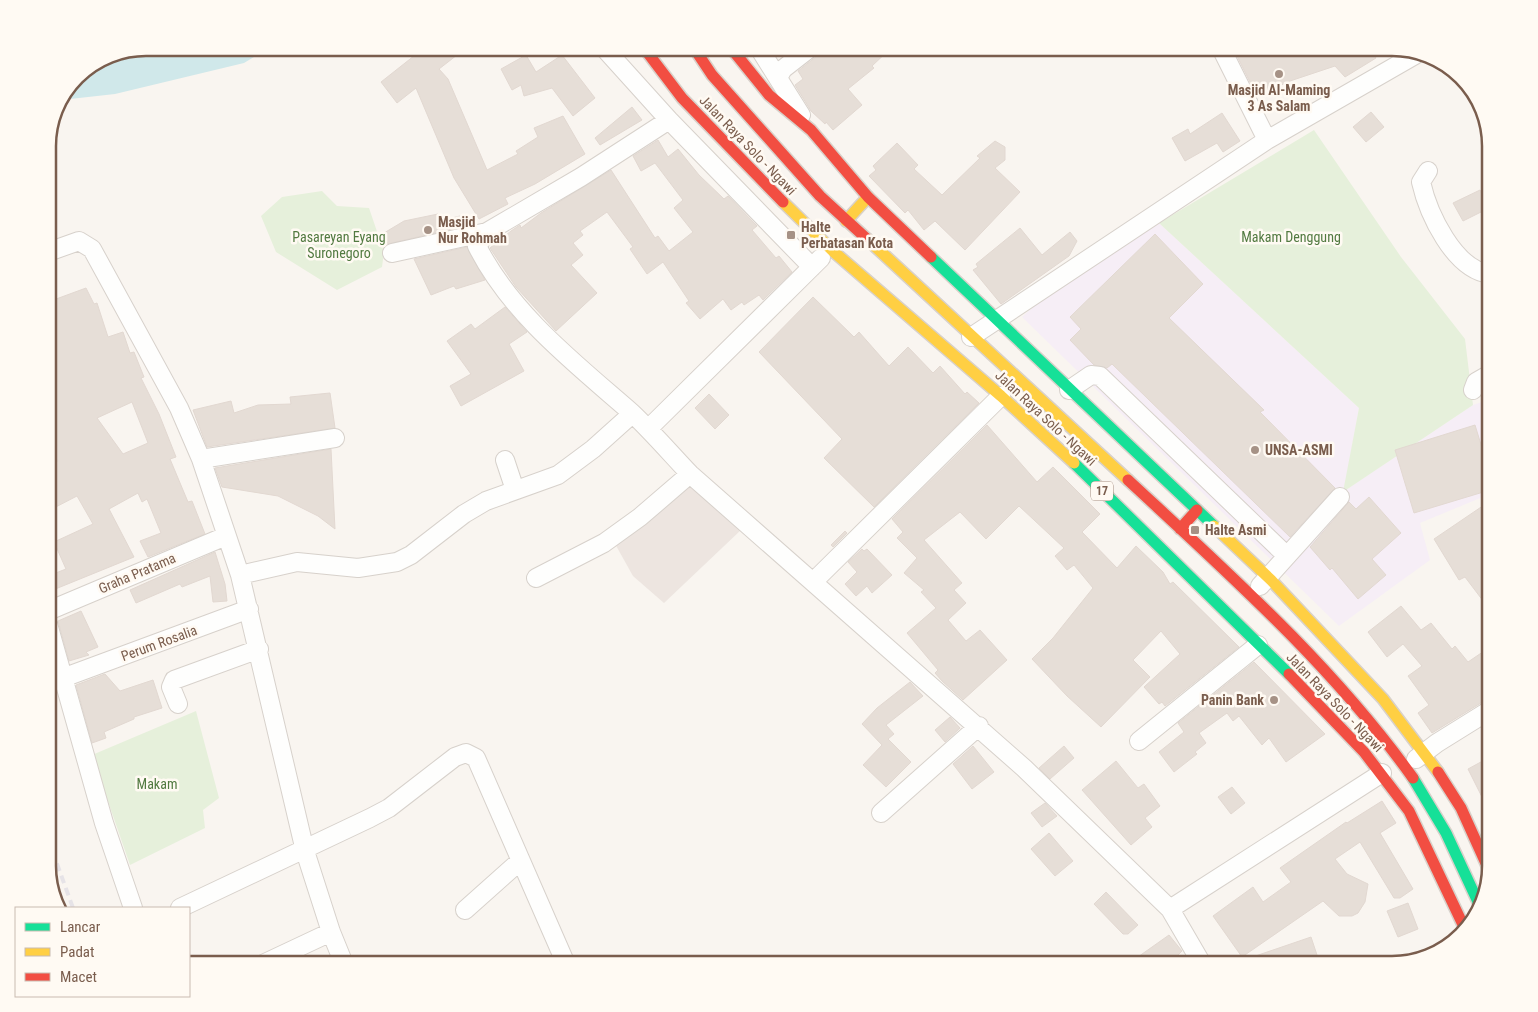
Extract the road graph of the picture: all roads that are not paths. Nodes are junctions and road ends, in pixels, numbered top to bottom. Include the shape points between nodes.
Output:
1 (611, 56) edge
2 (650, 56) edge
3 (700, 56) edge
4 (738, 56) edge
5 (764, 56) edge
6 (800, 56) edge
7 (1225, 56) edge
8 (1408, 58) edge
9 (778, 78) junction
10 (669, 120) junction
11 (810, 130) junction
12 (1267, 140) junction
13 (1428, 171) dead end
14 (868, 197) junction
15 (846, 221) junction
16 (487, 232) junction
17 (56, 249) edge
18 (830, 249) junction
19 (392, 253) dead end
20 (812, 267) junction
21 (1482, 273) edge
22 (999, 319) junction
23 (971, 337) junction
24 (1482, 379) edge
25 (1069, 390) junction
26 (1473, 390) dead end
27 (1001, 396) junction
28 (632, 414) junction
29 (648, 429) junction
30 (335, 438) dead end
31 (201, 459) junction
32 (505, 460) dead end
33 (690, 474) junction
34 (514, 490) junction
35 (1340, 497) dead end
36 (1198, 510) junction
37 (1180, 529) junction
38 (226, 536) junction
39 (1287, 556) junction
40 (240, 575) junction
41 (1268, 577) junction
42 (536, 578) dead end
43 (814, 581) junction
44 (1252, 595) junction
45 (56, 608) edge
46 (249, 609) junction
47 (1258, 645) junction
48 (258, 649) junction
49 (56, 652) edge
50 (1340, 653) junction
51 (1322, 669) junction
52 (68, 676) dead end
53 (178, 704) dead end
54 (1482, 715) edge
55 (979, 726) junction
56 (1139, 740) dead end
57 (1425, 753) junction
58 (1406, 767) junction
59 (1382, 773) junction
60 (881, 813) dead end
61 (305, 850) junction
62 (1482, 854) edge
63 (520, 861) junction
64 (1476, 897) edge
65 (133, 907) edge
66 (182, 907) edge
67 (1170, 909) junction
68 (465, 910) dead end
69 (1462, 922) edge
70 (331, 932) junction
71 (280, 956) edge
72 (341, 956) edge
73 (562, 956) edge
74 (1197, 956) edge

1 - 10 street
2 - 18 main road, Jalan Raya Solo - Ngawi / 17 via 682,98
3 - 15 main road, Jalan Raya Solo - Ngawi / 17 via 791,165
4 - 11 main road via 770,95
5 - 9 street
6 - 9 street via 783,69
7 - 12 street
8 - 12 street
9 - 11 street
10 - 16 street
10 - 20 street
11 - 14 main road
12 - 22 street
13 - 21 street via 1421,182 1435,222 1462,259
14 - 15 main road
14 - 22 main road
15 - 23 main road, Jalan Raya Solo - Ngawi / 17
16 - 19 street
16 - 28 street via 476,246 504,288 539,329
17 - 31 street via 78,242 92,249 179,408
18 - 20 street
18 - 27 main road, Jalan Raya Solo - Ngawi / 17
20 - 29 street
22 - 23 street
22 - 25 main road
23 - 37 main road, Jalan Raya Solo - Ngawi / 17
24 - 26 street via 1476,382
25 - 36 main road
25 - 39 street via 1091,375 1100,376
27 - 43 street
27 - 47 main road, Jalan Raya Solo - Ngawi / 17 via 1078,467
28 - 29 street
28 - 34 street via 558,475
29 - 33 street
30 - 31 street
31 - 38 street
32 - 34 street
33 - 42 street via 604,543
33 - 43 street
34 - 40 street via 464,514 397,562 368,568 297,562
35 - 39 street
36 - 37 main road
36 - 41 main road
37 - 44 main road, Jalan Raya Solo - Ngawi / 17
38 - 40 street
38 - 45 street, Graha Pratama
39 - 41 street
40 - 46 street
41 - 44 street
41 - 50 main road
43 - 55 street
44 - 51 main road, Jalan Raya Solo - Ngawi / 17
46 - 48 street
46 - 52 street, Perum Rosalia
47 - 56 street
47 - 59 main road, Jalan Raya Solo - Ngawi / 17
48 - 53 street via 174,680 171,687
48 - 61 street
49 - 65 street via 104,823
50 - 51 main road
50 - 57 main road via 1383,699
51 - 58 main road, Jalan Raya Solo - Ngawi / 17
54 - 57 street
55 - 60 street
55 - 67 street
57 - 58 street
57 - 62 main road via 1461,808
58 - 64 main road, Jalan Raya Solo - Ngawi / 17 via 1448,838
59 - 67 street
59 - 69 main road, Jalan Raya Solo - Ngawi / 17 via 1409,811
61 - 63 street via 389,808 447,763 466,753 476,758
61 - 66 street
61 - 70 street
63 - 68 street
63 - 73 street
67 - 74 street
70 - 71 street
70 - 72 street

